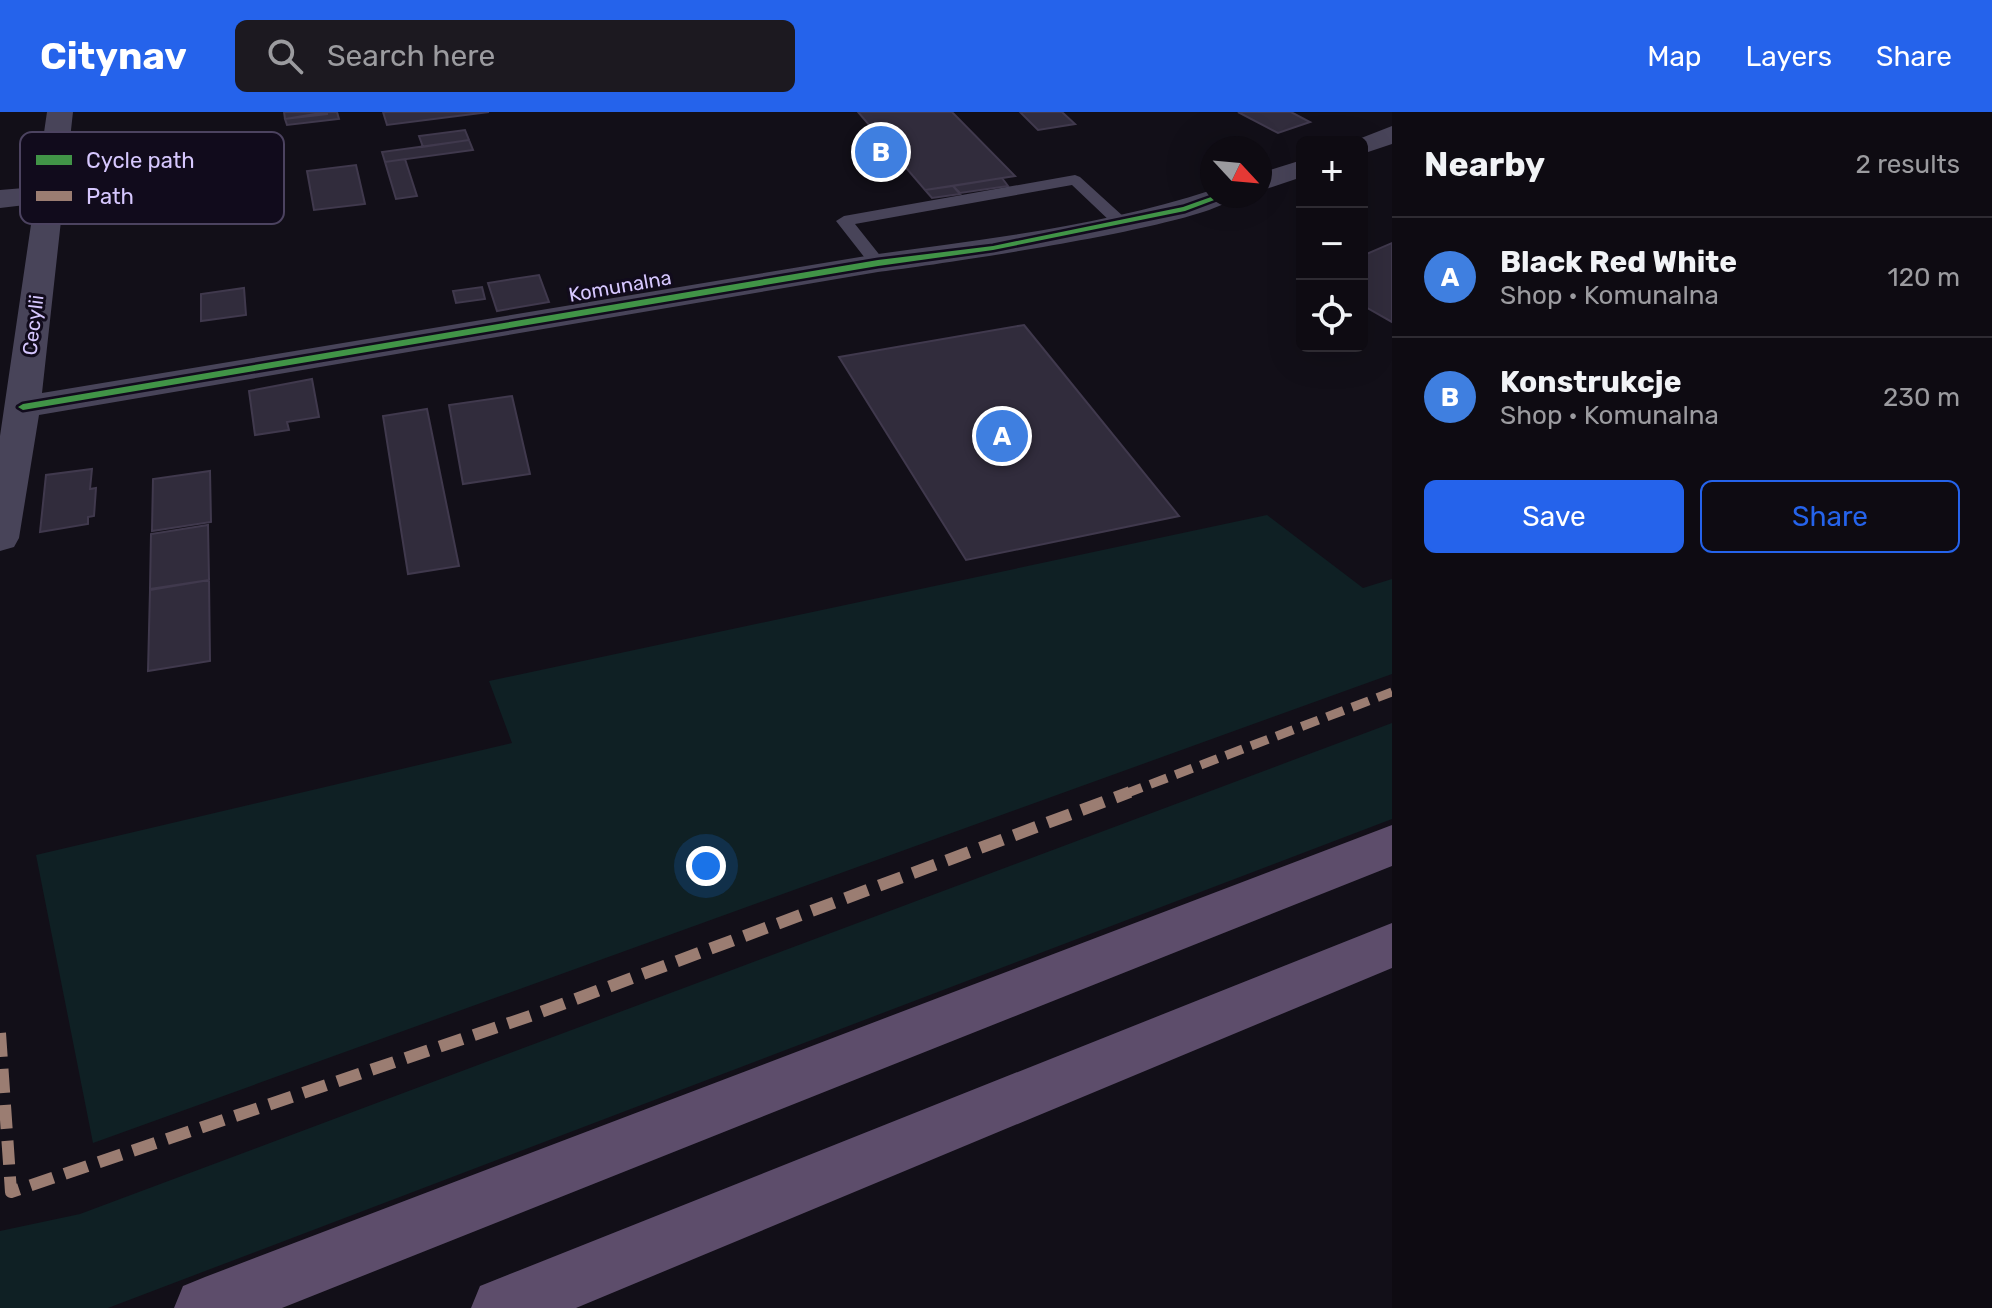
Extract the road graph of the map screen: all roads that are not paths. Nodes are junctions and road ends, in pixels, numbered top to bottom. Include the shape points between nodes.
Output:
1 (60, 112) edge
2 (57, 132) edge
3 (1296, 170) edge
4 (1272, 178) edge
5 (20, 197) edge
6 (0, 199) edge
7 (1200, 204) edge
8 (1118, 220) junction
9 (45, 224) edge
10 (878, 263) junction
11 (23, 407) junction
12 (0, 538) edge
13 (1392, 845) edge
14 (1392, 945) edge
15 (205, 1308) edge
16 (502, 1308) edge

1 - 2 street, Cecylii
3 - 4 street
5 - 6 street
7 - 8 street, Komunalna
8 - 10 street, Komunalna via 993,248
8 - 10 lane via 1075,180 844,221
9 - 11 street, Cecylii
10 - 11 street, Komunalna
11 - 12 street, Cecylii
13 - 15 main road
14 - 16 main road

